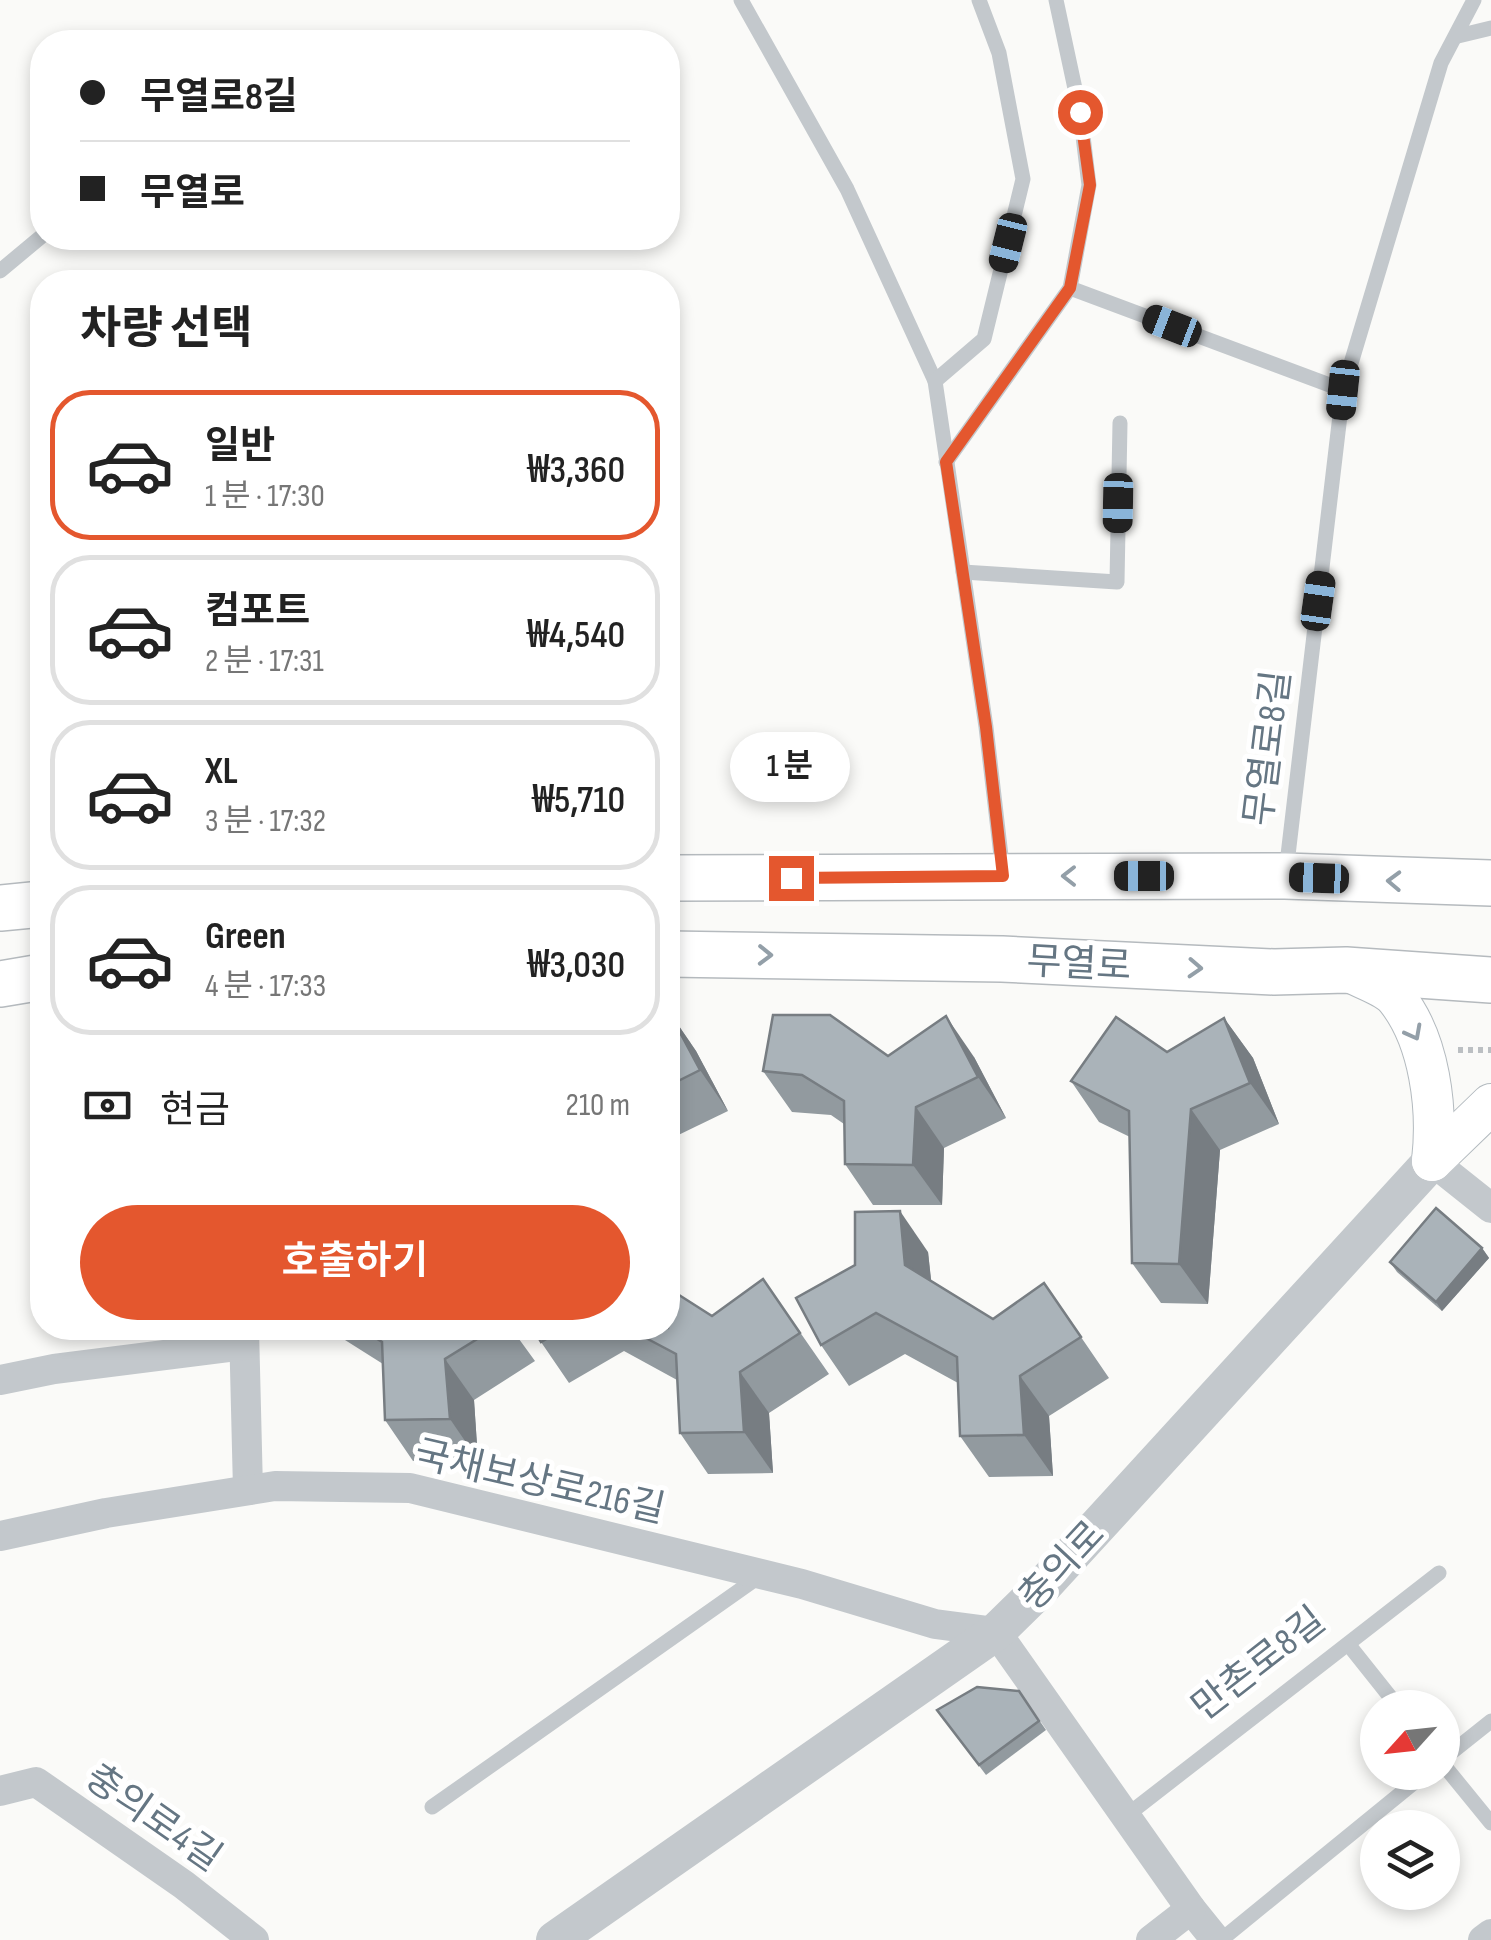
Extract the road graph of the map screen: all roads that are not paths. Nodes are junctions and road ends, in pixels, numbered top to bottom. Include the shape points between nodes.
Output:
1 (741, 0) edge
2 (979, 0) edge
3 (1056, 0) edge
4 (1474, 0) edge
5 (1491, 28) edge
6 (1458, 36) junction
7 (30, 246) edge
8 (0, 271) edge
9 (1070, 288) junction
10 (934, 381) junction
11 (1343, 390) junction
12 (1120, 423) dead end
13 (946, 462) junction
14 (963, 572) junction
15 (1003, 876) junction
16 (1286, 876) junction
17 (680, 878) edge
18 (756, 878) junction
19 (1491, 883) edge
20 (680, 900) edge
21 (30, 905) edge
22 (0, 908) edge
23 (680, 954) edge
24 (1346, 970) junction
25 (30, 979) edge
26 (1491, 980) edge
27 (0, 984) edge
28 (1491, 1104) edge
29 (1432, 1161) junction
30 (1491, 1208) edge
31 (221, 1340) edge
32 (244, 1340) edge
33 (0, 1380) edge
34 (248, 1490) junction
35 (0, 1536) edge
36 (764, 1574) junction
37 (1439, 1574) dead end
38 (996, 1632) junction
39 (1348, 1644) junction
40 (1384, 1690) edge
41 (1491, 1721) edge
42 (1460, 1747) edge
43 (1460, 1784) edge
44 (1406, 1790) edge
45 (0, 1792) edge
46 (432, 1807) dead end
47 (1126, 1816) junction
48 (1491, 1823) edge
49 (1190, 1909) junction
50 (1491, 1934) edge
51 (254, 1940) edge
52 (555, 1940) edge
53 (1152, 1940) edge
54 (1219, 1940) edge
55 (1484, 1940) edge

1 - 10 lane via 847,189
2 - 10 lane via 1000,53 1023,179 984,339
3 - 9 lane via 1090,185
4 - 6 lane, 무열로8길
5 - 6 lane
6 - 11 lane, 무열로8길 via 1442,63
7 - 8 lane
9 - 11 lane
9 - 13 lane
10 - 13 lane
11 - 16 lane, 무열로8길
12 - 14 lane via 1117,582
13 - 14 lane
14 - 15 lane
16 -> 15 main road
15 - 18 main road
19 -> 16 main road
17 - 18 main road
18 - 20 main road
21 - 22 main road
23 -> 24 main road, 무열로
24 - 26 main road, 무열로
24 -> 29 main road via 1394,995 1424,1050 1436,1126
25 - 27 main road
28 - 29 main road, 충의로
29 - 30 street
29 - 38 street, 충의로
31 - 33 street
32 - 34 street
34 - 35 street, 국채보상로216길
34 - 36 street, 국채보상로216길 via 410,1488
36 - 38 street, 국채보상로216길 via 935,1624
36 - 46 lane
37 - 39 lane, 만촌로8길
38 - 47 street
38 - 52 street, 충의로
39 - 40 lane
39 - 47 lane, 만촌로8길
41 - 42 lane
43 - 48 lane
44 - 54 lane
45 - 51 street, 충의로4길 via 36,1782
47 - 49 street
49 - 53 street
49 - 54 street
50 - 55 street

